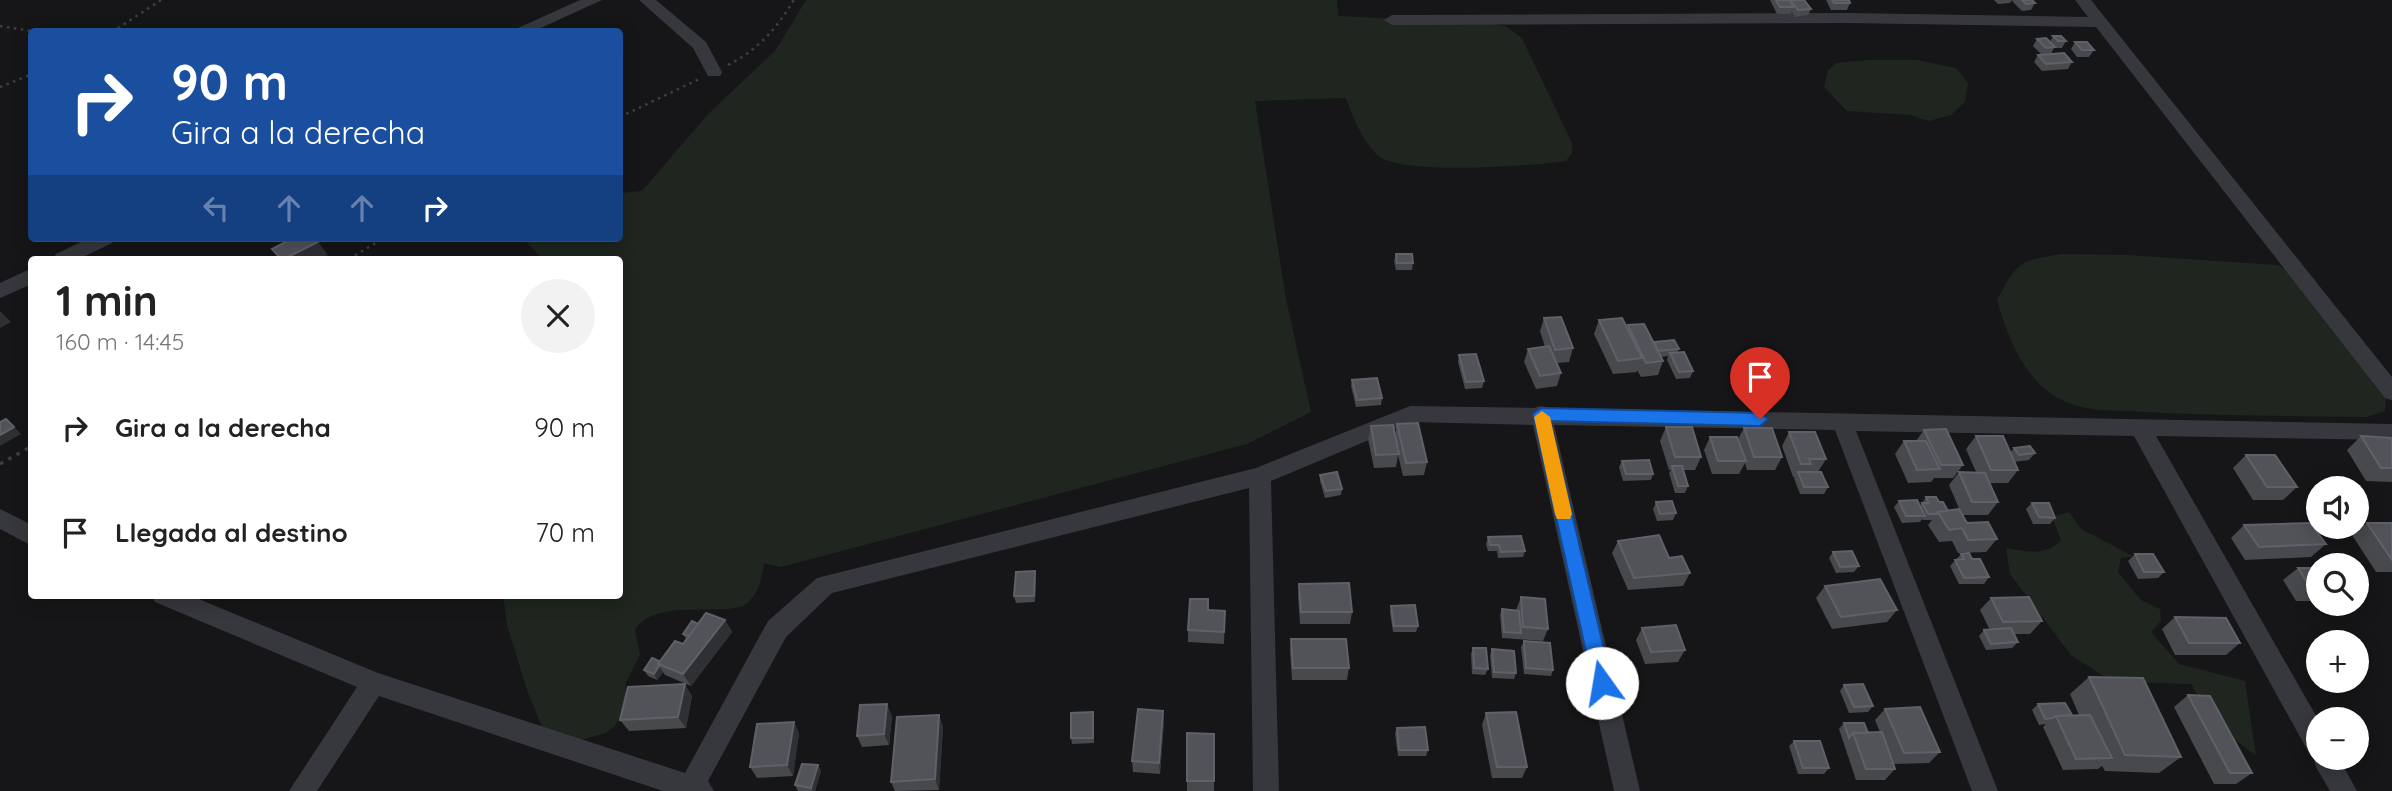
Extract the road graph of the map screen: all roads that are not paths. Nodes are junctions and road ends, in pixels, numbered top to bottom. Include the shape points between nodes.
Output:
1 (594, 0) edge
2 (647, 0) edge
3 (1849, 0) edge
4 (2082, 0) edge
5 (1858, 18) junction
6 (1392, 20) dead end
7 (2100, 22) junction
8 (527, 28) edge
9 (714, 72) dead end
10 (97, 242) edge
11 (69, 256) edge
12 (28, 277) edge
13 (0, 291) edge
14 (2392, 392) edge
15 (1541, 414) junction
16 (1842, 421) junction
17 (2141, 429) junction
18 (2392, 432) edge
19 (1260, 476) junction
20 (0, 518) edge
21 (28, 535) edge
22 (173, 599) edge
23 (374, 683) junction
24 (2306, 723) edge
25 (2332, 770) edge
26 (694, 790) edge
27 (302, 791) edge
28 (1266, 791) edge
29 (1627, 791) edge
30 (1984, 791) edge
31 (2344, 791) edge

1 - 8 street
2 - 9 street via 700,45
3 - 5 street
4 - 7 street
5 - 6 street
5 - 7 street
7 - 14 street
10 - 11 street
12 - 13 street
15 - 16 street
15 - 19 street via 1410,414
15 - 29 street
16 - 17 street
16 - 30 street
17 - 18 street
17 - 24 street
19 - 26 street via 825,585 777,629
19 - 28 street
20 - 21 street
22 - 23 street
23 - 26 street
23 - 27 street
25 - 31 street

